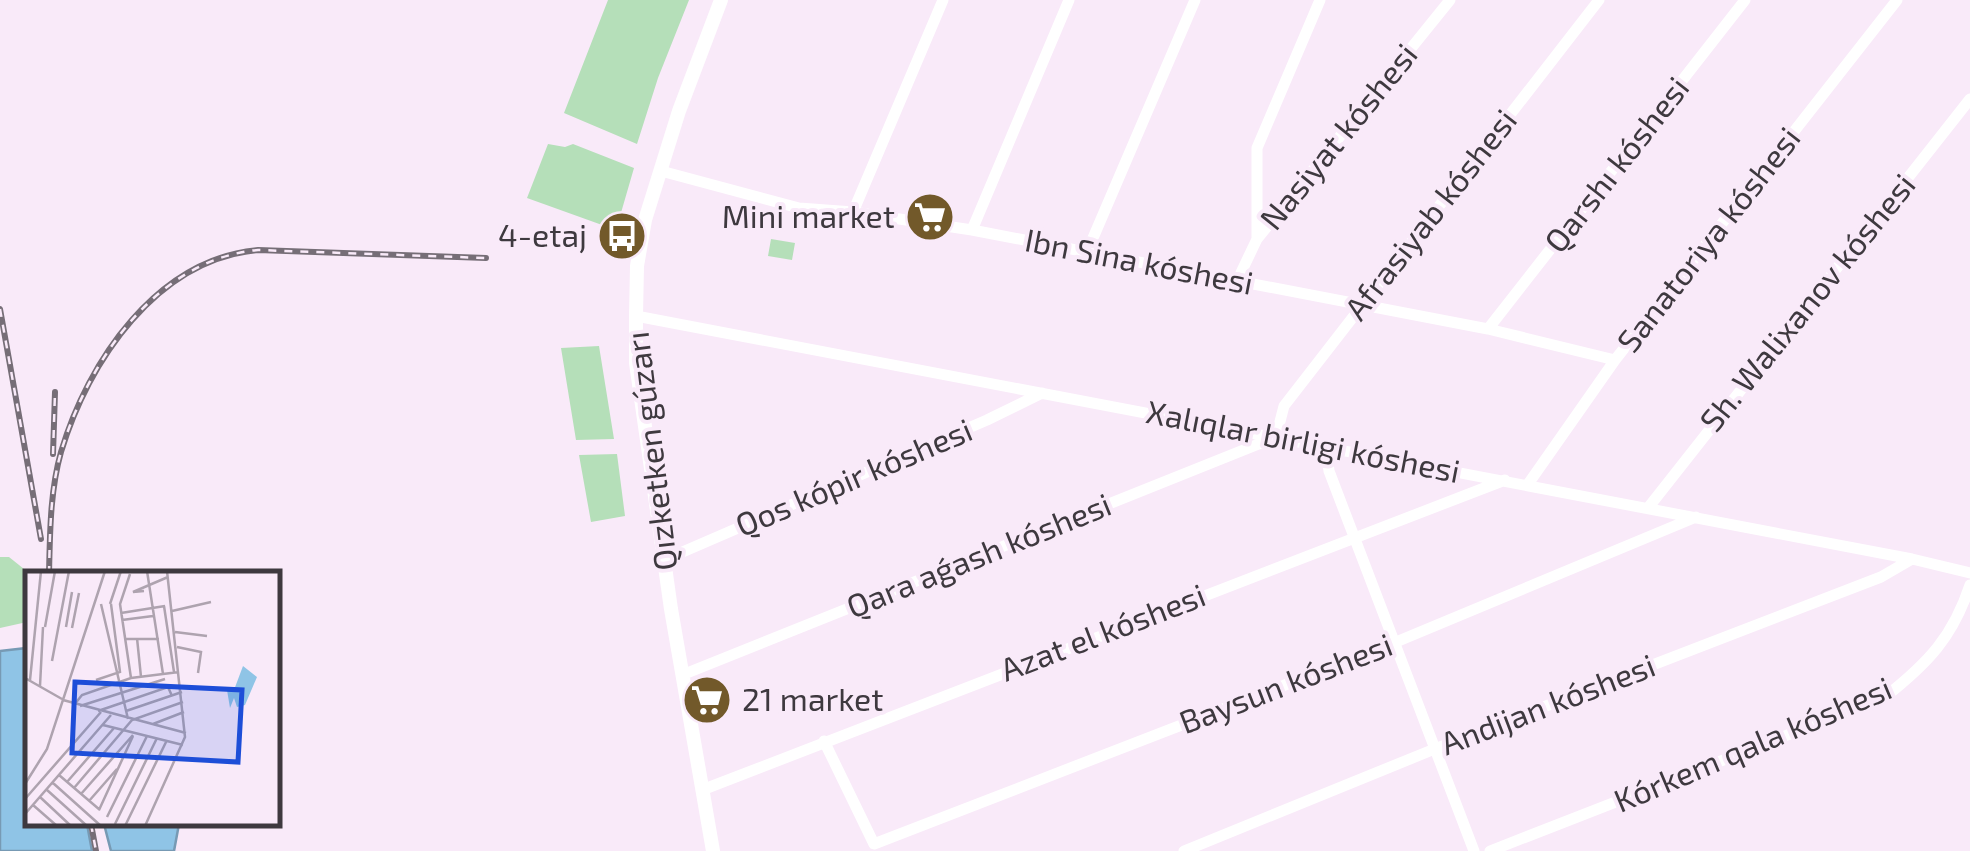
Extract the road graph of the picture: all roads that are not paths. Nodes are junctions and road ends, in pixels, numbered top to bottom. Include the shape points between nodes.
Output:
1 (721, 0) edge
2 (943, 0) edge
3 (1069, 0) edge
4 (1195, 0) edge
5 (1320, 0) edge
6 (1450, 0) edge
7 (1599, 0) edge
8 (1745, 0) edge
9 (1897, 0) edge
10 (1970, 99) edge
11 (662, 170) junction
12 (853, 212) junction
13 (972, 230) junction
14 (1258, 239) junction
15 (1087, 252) junction
16 (1237, 280) junction
17 (1360, 305) junction
18 (636, 316) junction
19 (1488, 329) junction
20 (1615, 360) junction
21 (1042, 393) junction
22 (1276, 437) junction
23 (1326, 446) junction
24 (1506, 480) junction
25 (1528, 484) junction
26 (1648, 508) junction
27 (1696, 517) junction
28 (1355, 536) junction
29 (1912, 558) junction
30 (664, 560) junction
31 (1970, 573) edge
32 (1970, 584) edge
33 (1396, 642) junction
34 (682, 675) junction
35 (824, 741) junction
36 (1437, 748) junction
37 (702, 790) junction
38 (713, 851) edge
39 (1184, 851) edge
40 (1474, 851) edge
41 (1490, 851) edge

1 - 11 street, Qızketken gúzarı
2 - 12 street
3 - 13 street
4 - 15 street
5 - 14 street via 1257,148
6 - 14 street, Nasiyat kóshesi
7 - 17 street, Afrasiyab kóshesi
8 - 19 street, Qarshı kóshesi
9 - 20 street, Sanatoriya kóshesi
10 - 26 street, Sh. Walixanov kóshesi
11 - 12 street, Ibn Sina kóshesi via 799,208
11 - 18 street, Qızketken gúzarı via 644,220
12 - 13 street, Ibn Sina kóshesi
13 - 15 street, Ibn Sina kóshesi
14 - 16 street, Nasiyat kóshesi
15 - 16 street, Ibn Sina kóshesi
16 - 17 street, Ibn Sina kóshesi
17 - 19 street, Ibn Sina kóshesi
17 - 22 street, Afrasiyab kóshesi via 1284,406
18 - 21 street, Xalıqlar birligi kóshesi
18 - 30 street, Qızketken gúzarı via 636,364
19 - 20 street, Ibn Sina kóshesi
20 - 25 street, Sanatoriya kóshesi
21 - 22 street, Xalıqlar birligi kóshesi
21 - 30 street, Qos kópir kóshesi
22 - 23 street, Xalıqlar birligi kóshesi
22 - 34 street, Qara aǵash kóshesi
23 - 24 street, Xalıqlar birligi kóshesi
23 - 28 street
24 - 25 street, Xalıqlar birligi kóshesi
24 - 28 street, Azat el kóshesi
25 - 26 street, Xalıqlar birligi kóshesi
26 - 27 street, Xalıqlar birligi kóshesi
27 - 29 street, Xalıqlar birligi kóshesi
27 - 33 street, Baysun kóshesi
28 - 33 street
28 - 35 street, Azat el kóshesi
29 - 31 street, Xalıqlar birligi kóshesi
29 - 36 street, Andijan kóshesi via 1881,577
30 - 34 street, Qızketken gúzarı
32 - 41 street, Kórkem qala kóshesi via 1944,642 1885,697
33 - 35 street, Baysun kóshesi via 874,844
33 - 36 street
34 - 37 street, Qızketken gúzarı
35 - 37 street, Azat el kóshesi
36 - 39 street, Andijan kóshesi
36 - 40 street
37 - 38 street, Qızketken gúzarı

